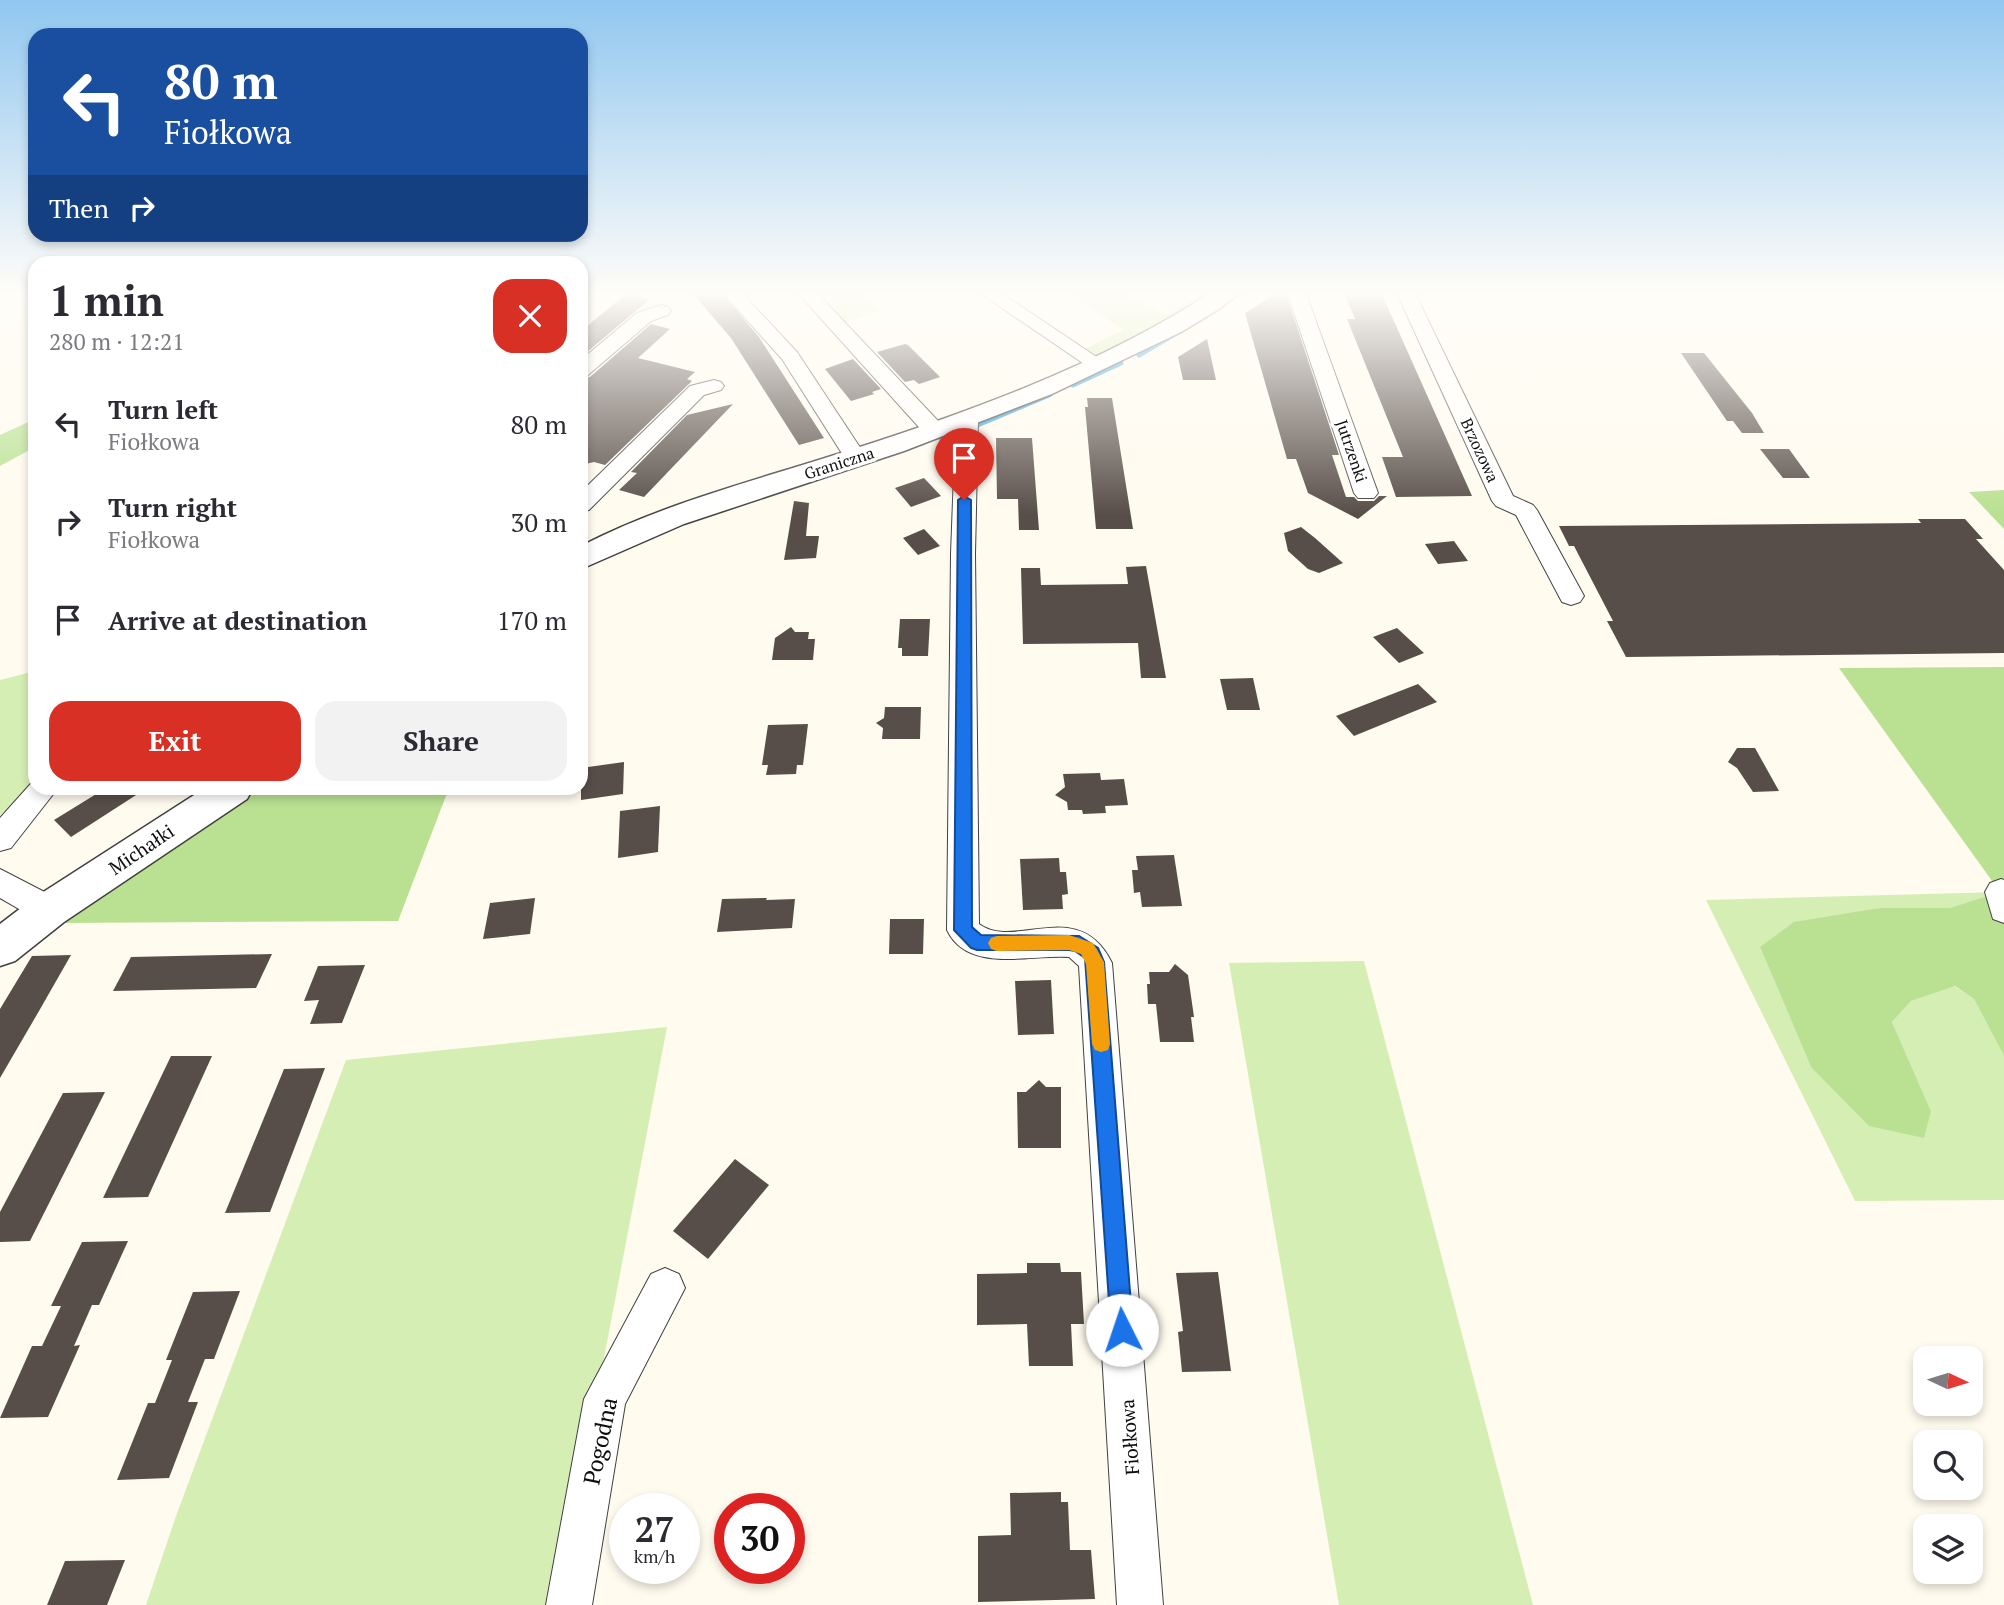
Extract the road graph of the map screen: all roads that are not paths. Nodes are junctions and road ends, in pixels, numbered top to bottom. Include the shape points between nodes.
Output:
1 (796, 366) edge
2 (875, 366) edge
3 (1093, 366) edge
4 (1322, 366) edge
5 (1441, 366) edge
6 (714, 386) dead end
7 (967, 419) junction
8 (934, 430) junction
9 (856, 458) junction
10 (1366, 493) dead end
11 (588, 498) edge
12 (588, 554) edge
13 (1571, 596) dead end
14 (37, 795) edge
15 (223, 795) edge
16 (0, 839) edge
17 (0, 883) edge
18 (2004, 892) edge
19 (2004, 909) edge
20 (49, 910) junction
21 (0, 948) edge
22 (665, 1288) dead end
23 (569, 1605) edge
24 (1140, 1605) edge

1 - 9 street
2 - 8 street
3 - 7 street, Graniczna
4 - 10 street, Jutrzenki
5 - 13 street, Brzozowa via 1504,501 1525,510
6 - 11 street via 697,390
7 - 8 street, Graniczna
7 - 24 street, Fiołkowa via 963,930 969,938 986,944 1079,944 1095,962
8 - 9 street, Graniczna
9 - 12 street, Graniczna via 687,511
14 - 16 street
15 - 20 street, Michałki
17 - 20 street
18 - 19 street
20 - 21 street, Michałki
22 - 23 street, Pogodna via 605,1399

